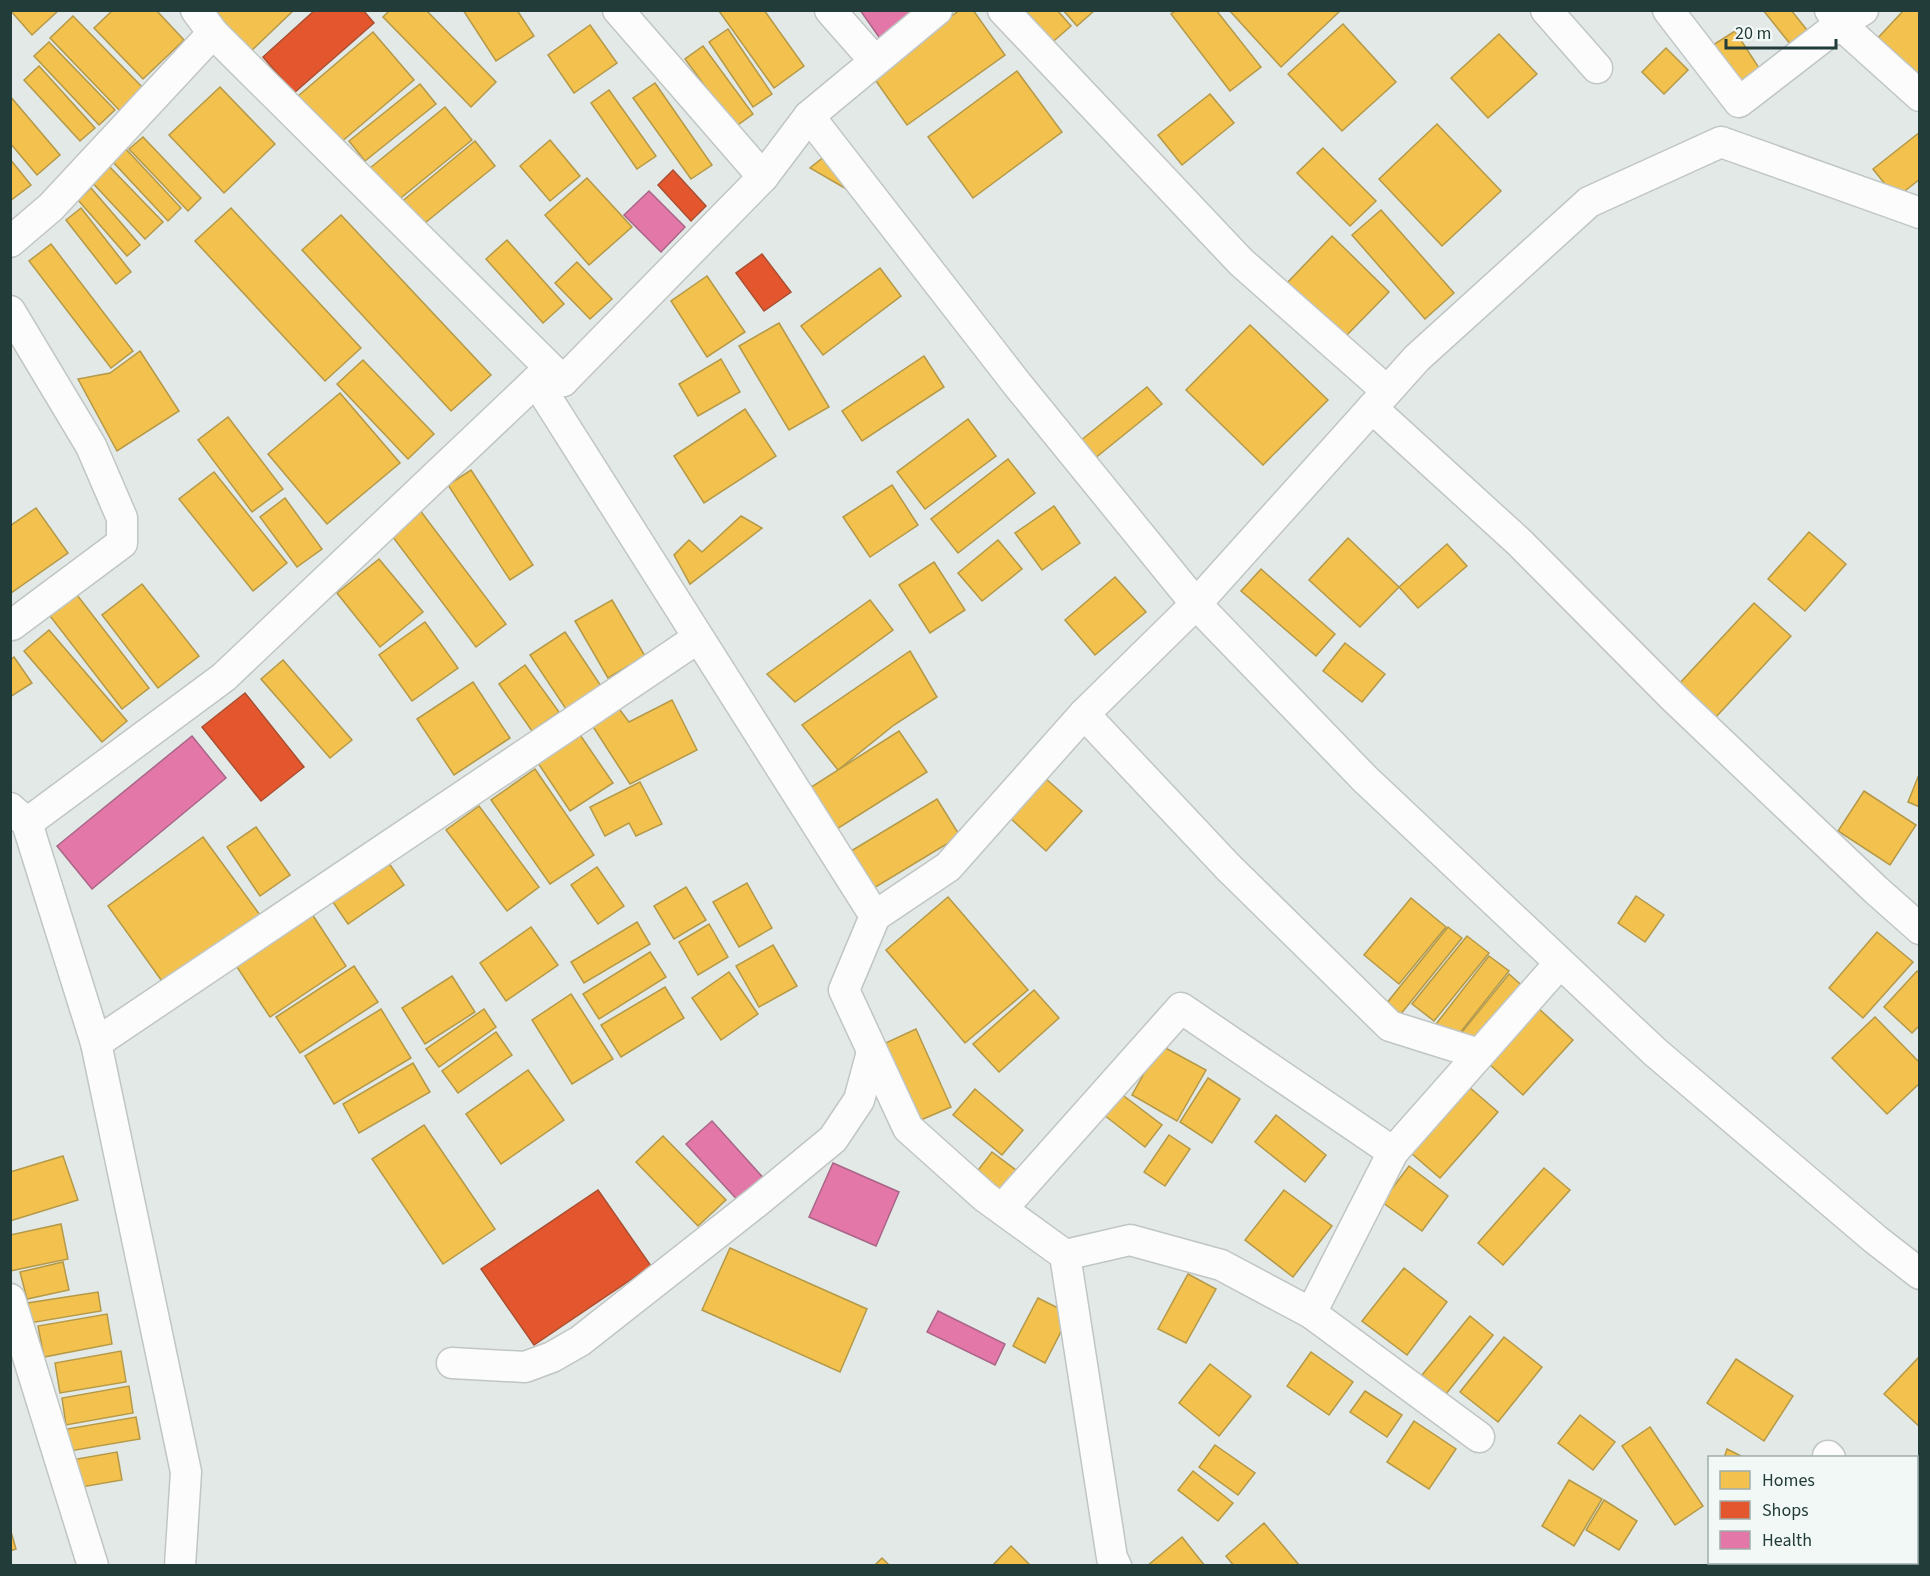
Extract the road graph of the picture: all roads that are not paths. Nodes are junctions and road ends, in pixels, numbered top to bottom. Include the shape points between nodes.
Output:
1 (618, 10) edge
2 (830, 10) edge
3 (937, 10) edge
4 (1003, 10) edge
5 (1546, 10) edge
6 (1668, 10) edge
7 (1844, 15) edge
8 (204, 22) edge
9 (874, 60) junction
10 (1597, 68) dead end
11 (1920, 96) edge
12 (809, 116) junction
13 (763, 177) junction
14 (1918, 210) edge
15 (10, 242) edge
16 (10, 311) edge
17 (549, 381) junction
18 (1379, 399) junction
19 (1196, 604) junction
20 (12, 625) edge
21 (698, 638) junction
22 (1083, 714) junction
23 (19, 816) edge
24 (875, 916) junction
25 (1920, 928) edge
26 (1560, 963) junction
27 (96, 1044) junction
28 (872, 1052) junction
29 (1479, 1054) junction
30 (1393, 1152) junction
31 (1002, 1209) junction
32 (1065, 1255) junction
33 (1920, 1274) edge
34 (10, 1299) edge
35 (1311, 1313) junction
36 (452, 1363) dead end
37 (1479, 1437) dead end
38 (1111, 1563) edge
39 (93, 1566) edge
40 (180, 1566) edge

1 - 13 street
2 - 9 street
3 - 9 street
4 - 18 street via 1241,262
5 - 10 street
6 - 7 street via 1739,102
7 - 11 street
8 - 15 street via 51,207
8 - 17 street
9 - 12 street
12 - 13 street
12 - 19 street via 1024,393
13 - 17 street
14 - 18 street via 1721,142 1589,202 1417,358
16 - 20 street via 91,446 122,518 122,543
17 - 21 street
17 - 23 street via 224,677
18 - 19 street
18 - 25 street via 1675,699
19 - 22 street
19 - 26 street via 1365,779
21 - 24 street
21 - 27 street
22 - 24 street via 948,867
22 - 29 street via 1228,867 1390,1026
23 - 27 street
24 - 28 street via 844,990
26 - 29 street
26 - 33 street via 1655,1052
27 - 40 street via 186,1472
28 - 31 street via 908,1128
28 - 36 street via 859,1100 833,1139 580,1341 552,1358 525,1367
29 - 30 street
30 - 31 street via 1181,1008
30 - 35 street
31 - 32 street
32 - 35 street via 1130,1240 1221,1265
32 - 38 street
34 - 39 street
35 - 37 street

